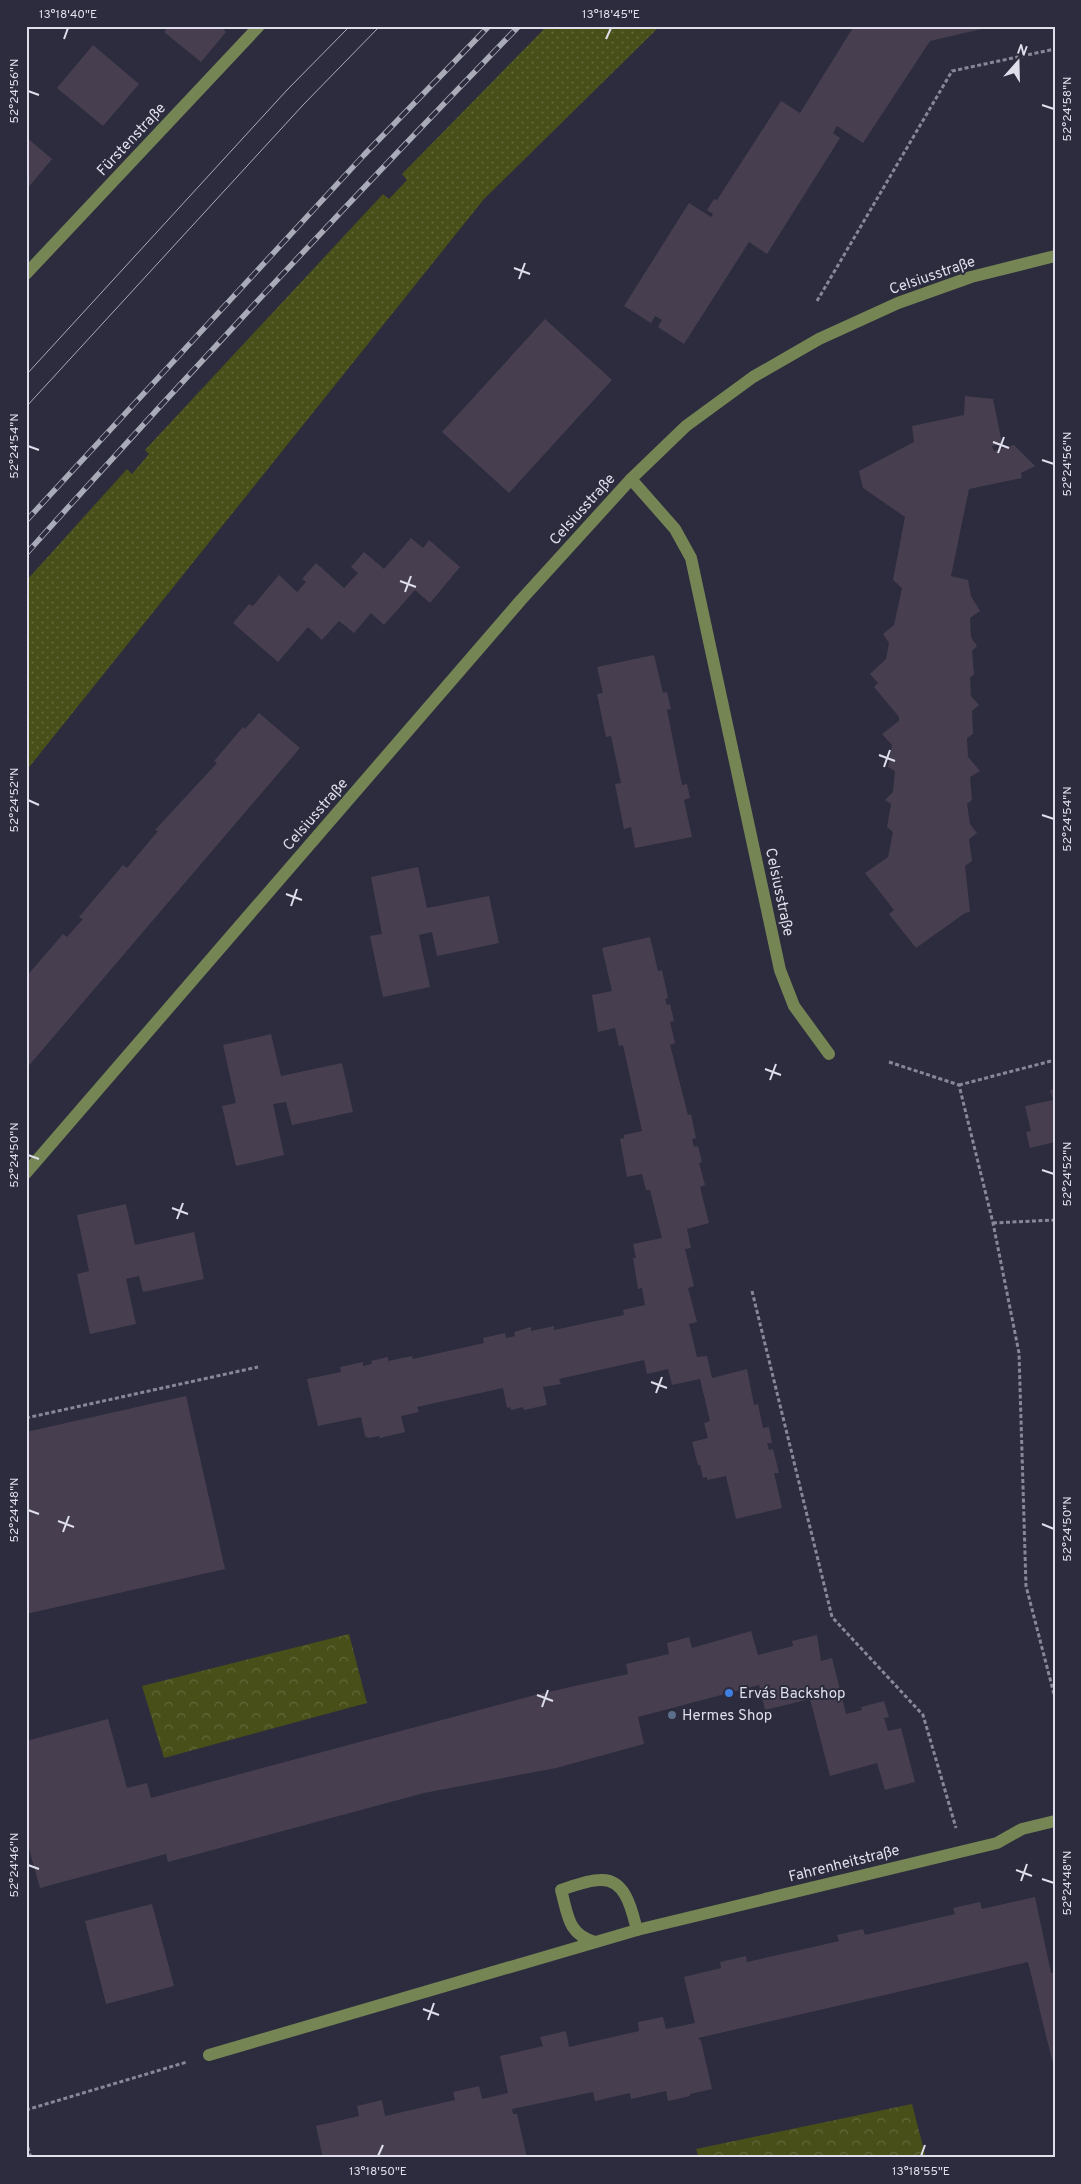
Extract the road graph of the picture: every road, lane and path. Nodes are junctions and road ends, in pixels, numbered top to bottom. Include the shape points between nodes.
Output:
1 (259, 26) edge
2 (1055, 49) edge
3 (1055, 256) edge
4 (26, 274) edge
5 (817, 301) dead end
6 (631, 479) junction
7 (829, 1054) dead end
8 (1055, 1060) edge
9 (889, 1062) dead end
10 (959, 1085) junction
11 (26, 1173) edge
12 (1055, 1220) edge
13 (993, 1223) junction
14 (752, 1291) dead end
15 (258, 1367) dead end
16 (26, 1418) edge
17 (1055, 1698) edge
18 (1055, 1821) edge
19 (958, 1832) dead end
20 (637, 1930) junction
21 (595, 1942) junction
22 (209, 2055) joint
23 (26, 2110) edge
24 (26, 2141) edge
25 (31, 2158) edge

1 - 4 street, Fürstenstraße
2 - 5 path via 952,71
3 - 6 street, Celsiusstraße via 962,280 898,303 819,339 753,377 686,426
6 - 7 street, Celsiusstraße via 675,529 691,558 780,970 794,1006
6 - 11 street, Celsiusstraße via 521,600
8 - 10 path
9 - 10 path
10 - 13 path
12 - 13 path
13 - 17 path via 1019,1353 1026,1586
14 - 19 path via 832,1617 923,1715
15 - 16 path
18 - 20 street, Fahrenheitstraße via 1022,1829 996,1843
20 - 21 street, Fahrenheitstraße
20 - 21 street via 629,1901 623,1890 613,1884 601,1879 561,1890 572,1927 577,1934
21 - 22 street, Fahrenheitstraße
22 - 23 path
24 - 25 path

